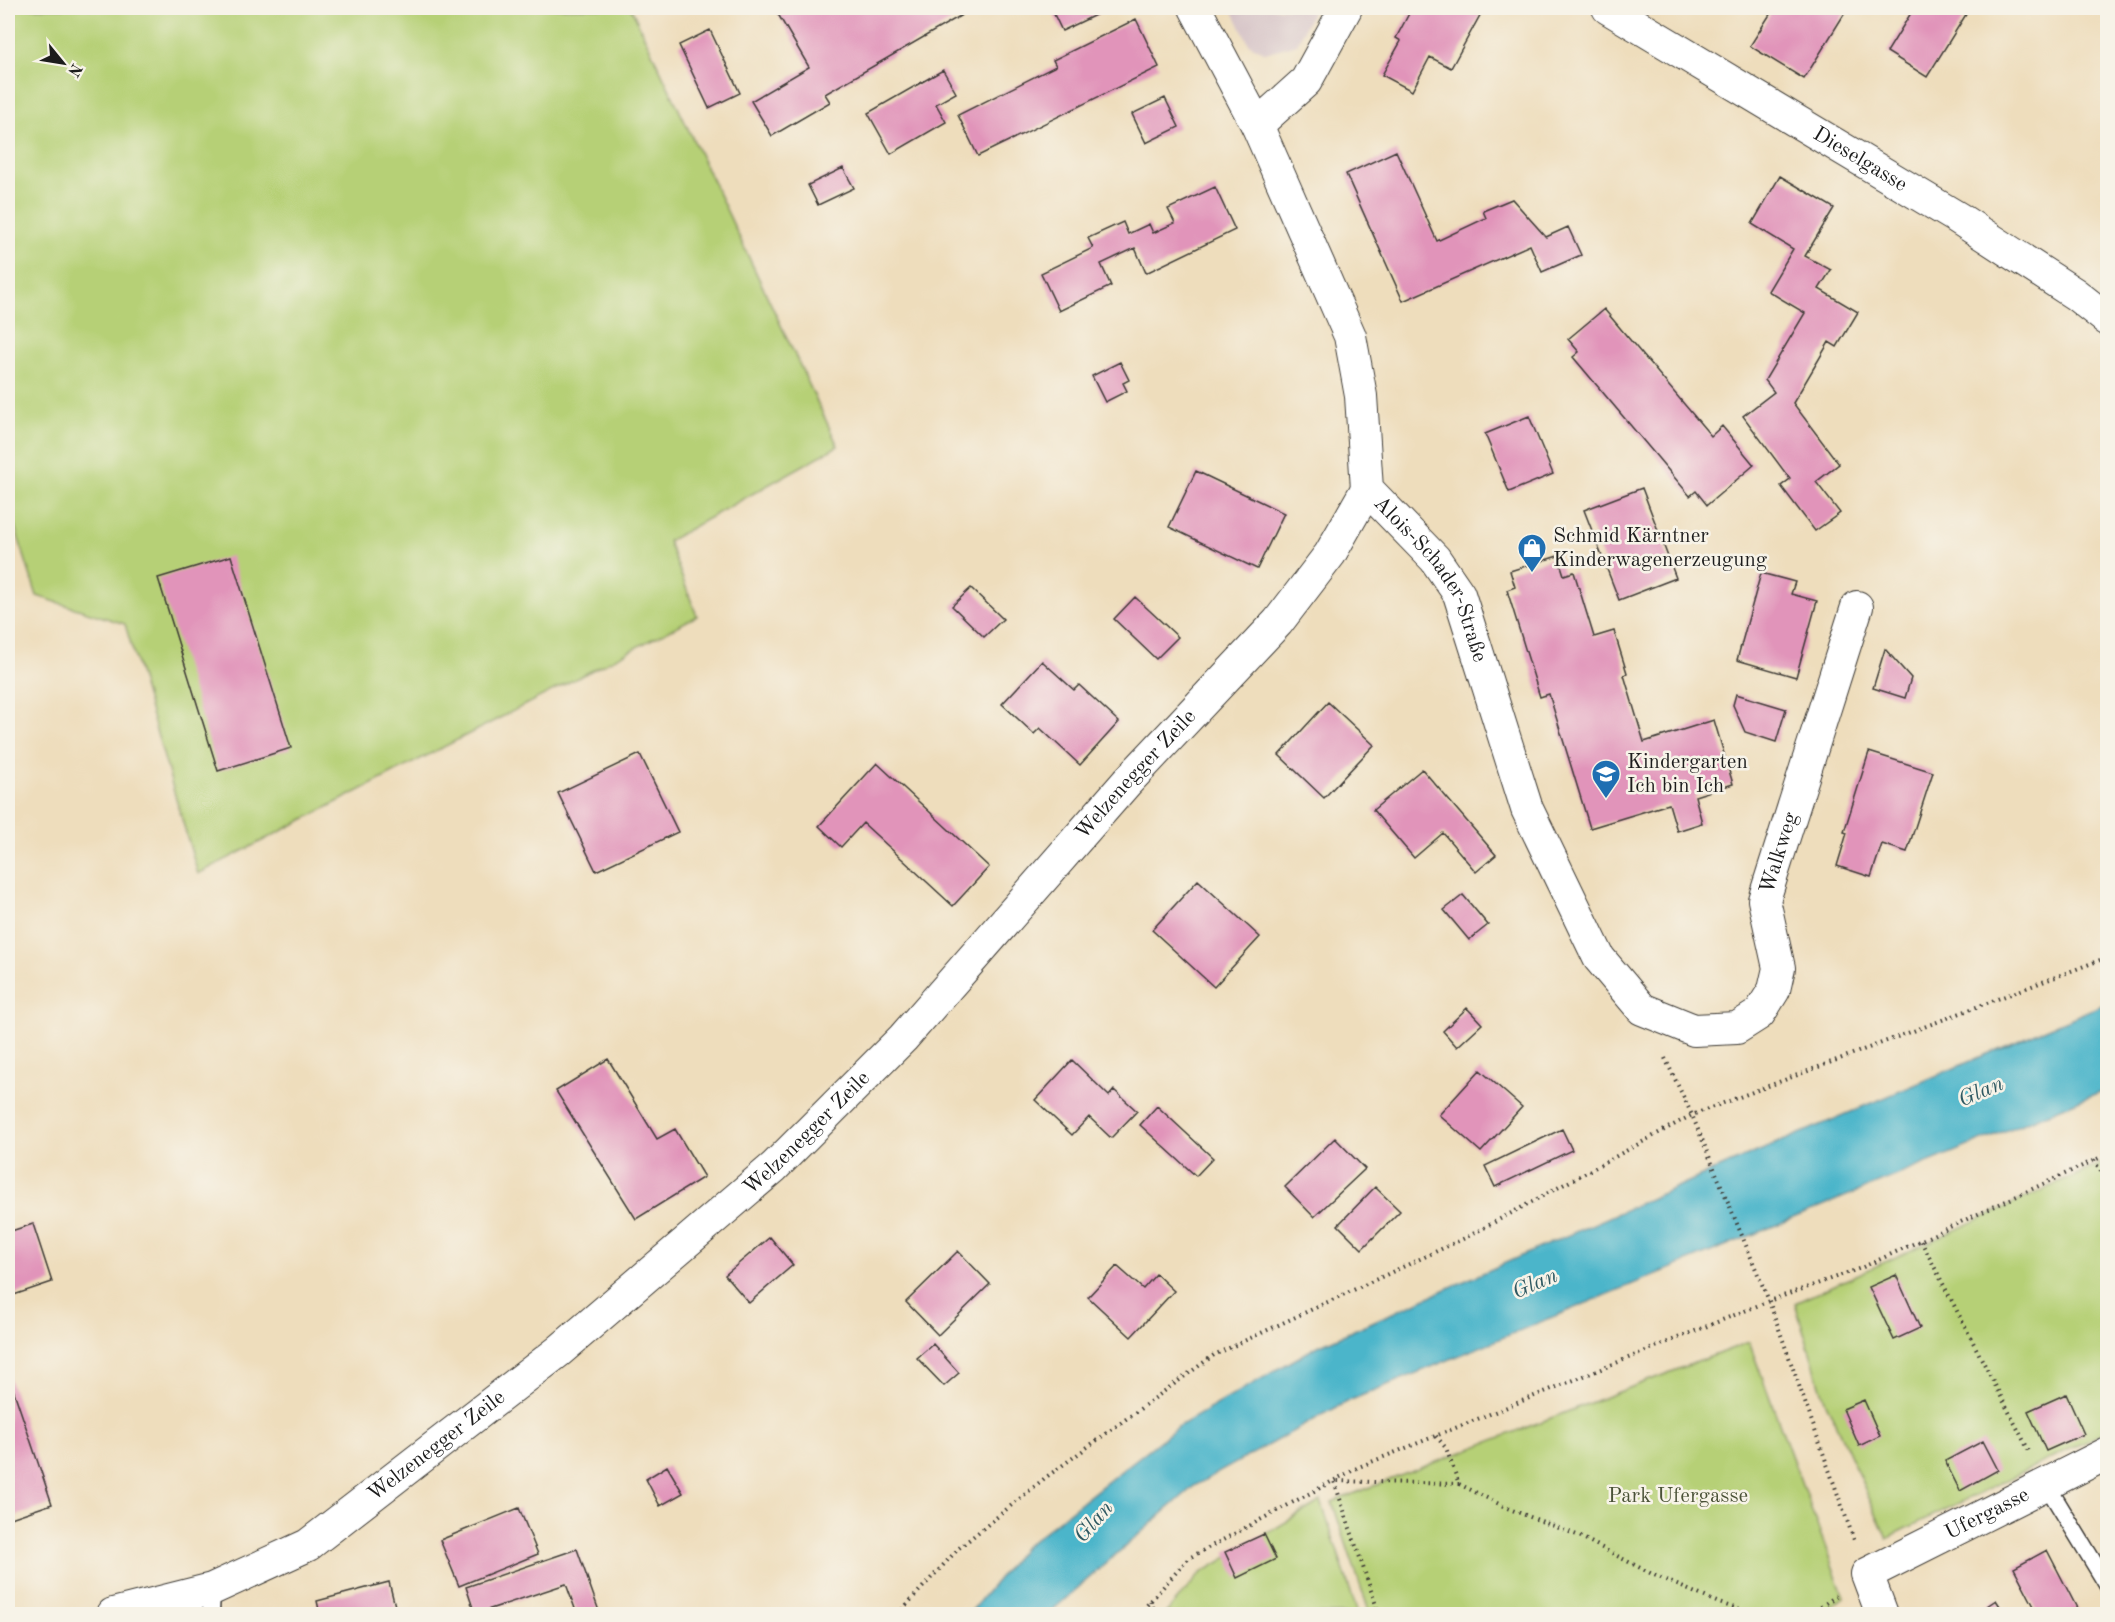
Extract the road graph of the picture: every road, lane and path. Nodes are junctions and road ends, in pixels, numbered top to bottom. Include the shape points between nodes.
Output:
1 (1196, 8) edge
2 (1346, 8) edge
3 (1608, 8) edge
4 (1257, 125) junction
5 (2108, 320) edge
6 (1367, 489) junction
7 (1857, 606) dead end
8 (2108, 957) edge
9 (1642, 1009) joint
10 (1692, 1115) junction
11 (2108, 1154) edge
12 (2094, 1160) junction
13 (2108, 1183) edge
14 (1921, 1240) junction
15 (1769, 1300) junction
16 (1437, 1436) junction
17 (2108, 1453) edge
18 (1334, 1481) junction
19 (1459, 1484) junction
20 (2046, 1484) junction
21 (1867, 1574) junction
22 (2108, 1586) edge
23 (1150, 1601) junction
24 (211, 1602) edge
25 (113, 1614) edge
26 (898, 1614) edge
27 (1139, 1614) edge
28 (1156, 1614) edge
29 (1379, 1614) edge
30 (1753, 1614) edge
31 (1882, 1614) edge

1 - 4 street, Alois-Schader-Straße
2 - 4 street via 1306,81
3 - 5 street, Dieselgasse via 1958,218
4 - 6 street, Alois-Schader-Straße via 1350,336 1361,396
6 - 9 street, Alois-Schader-Straße via 1435,559 1459,594 1527,809 1599,958
6 - 24 street, Welzenegger Zeile via 1330,554 1278,622 1127,783 903,1038 774,1167 559,1351 308,1545
7 - 9 street, Walkweg via 1764,900 1779,968 1774,990 1759,1014 1737,1028 1694,1030
8 - 10 path
10 - 15 path
10 - 26 path via 1467,1237 1214,1355 1045,1478 959,1548
11 - 12 path
12 - 13 path
12 - 14 path
14 - 15 path via 1862,1268
14 - 20 path
15 - 16 path
15 - 21 path
16 - 18 path
16 - 19 path via 1446,1448
17 - 20 street, Ufergasse
18 - 19 path
18 - 23 path via 1189,1558
18 - 29 path
19 - 30 path via 1577,1535 1654,1575
20 - 21 street, Ufergasse
20 - 22 lane
21 - 31 street
23 - 27 path
23 - 28 path
24 - 25 street, Welzenegger Zeile

